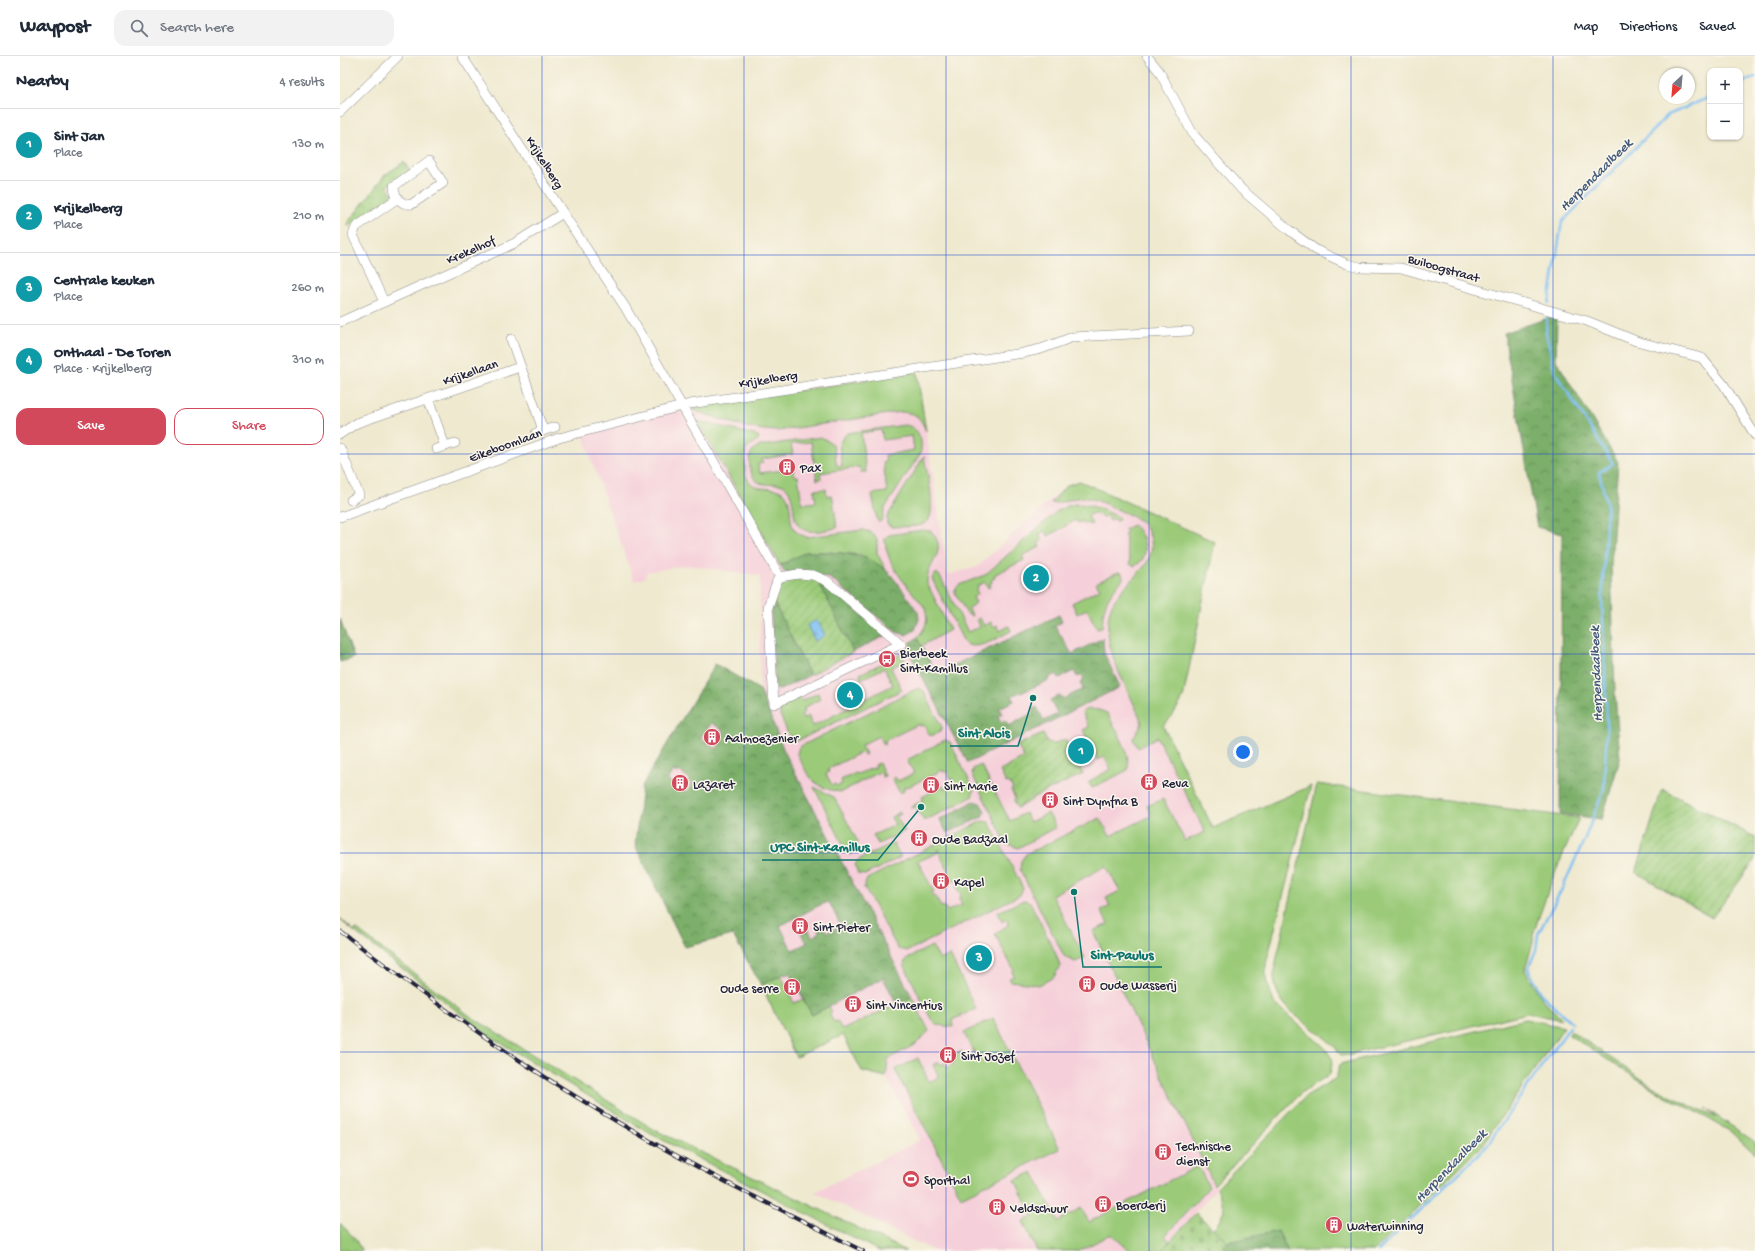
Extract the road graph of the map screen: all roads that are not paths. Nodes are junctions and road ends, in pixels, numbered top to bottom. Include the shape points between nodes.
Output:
1 (398, 56) edge
2 (462, 56) edge
3 (1147, 56) edge
4 (340, 112) edge
5 (398, 198) junction
6 (563, 213) junction
7 (384, 302) junction
8 (340, 322) edge
9 (1189, 331) dead end
10 (511, 340) dead end
11 (520, 367) junction
12 (428, 399) junction
13 (681, 406) junction
14 (555, 427) dead end
15 (340, 434) edge
16 (1755, 435) edge
17 (455, 443) dead end
18 (340, 448) edge
19 (351, 500) dead end
20 (340, 517) edge
21 (780, 578) junction

1 - 4 street
2 - 6 street, Krijkelberg
3 - 16 street, Builoogstraat via 1159,71 1193,134 1240,189 1316,250 1360,267 1401,268 1587,321 1636,341 1702,358 1724,385
5 - 5 street via 407,205 412,204 443,183 429,162 394,186
5 - 7 street via 354,231
6 - 7 street, Krekelhof via 515,243
6 - 13 street, Krijkelberg via 625,307
7 - 8 street, Krekelhof
9 - 13 street, Krijkelberg via 1073,336 1041,349 1023,353
10 - 11 street
11 - 12 street, Krijkellaan
11 - 14 street via 540,432
12 - 15 street, Krijkellaan via 358,423
12 - 17 street via 440,448
13 - 20 street, Eikeboomlaan via 558,438
13 - 21 street, Krijkelberg
18 - 19 street via 359,495
21 - 21 street via 768,607 774,704 901,644 827,581 813,574

